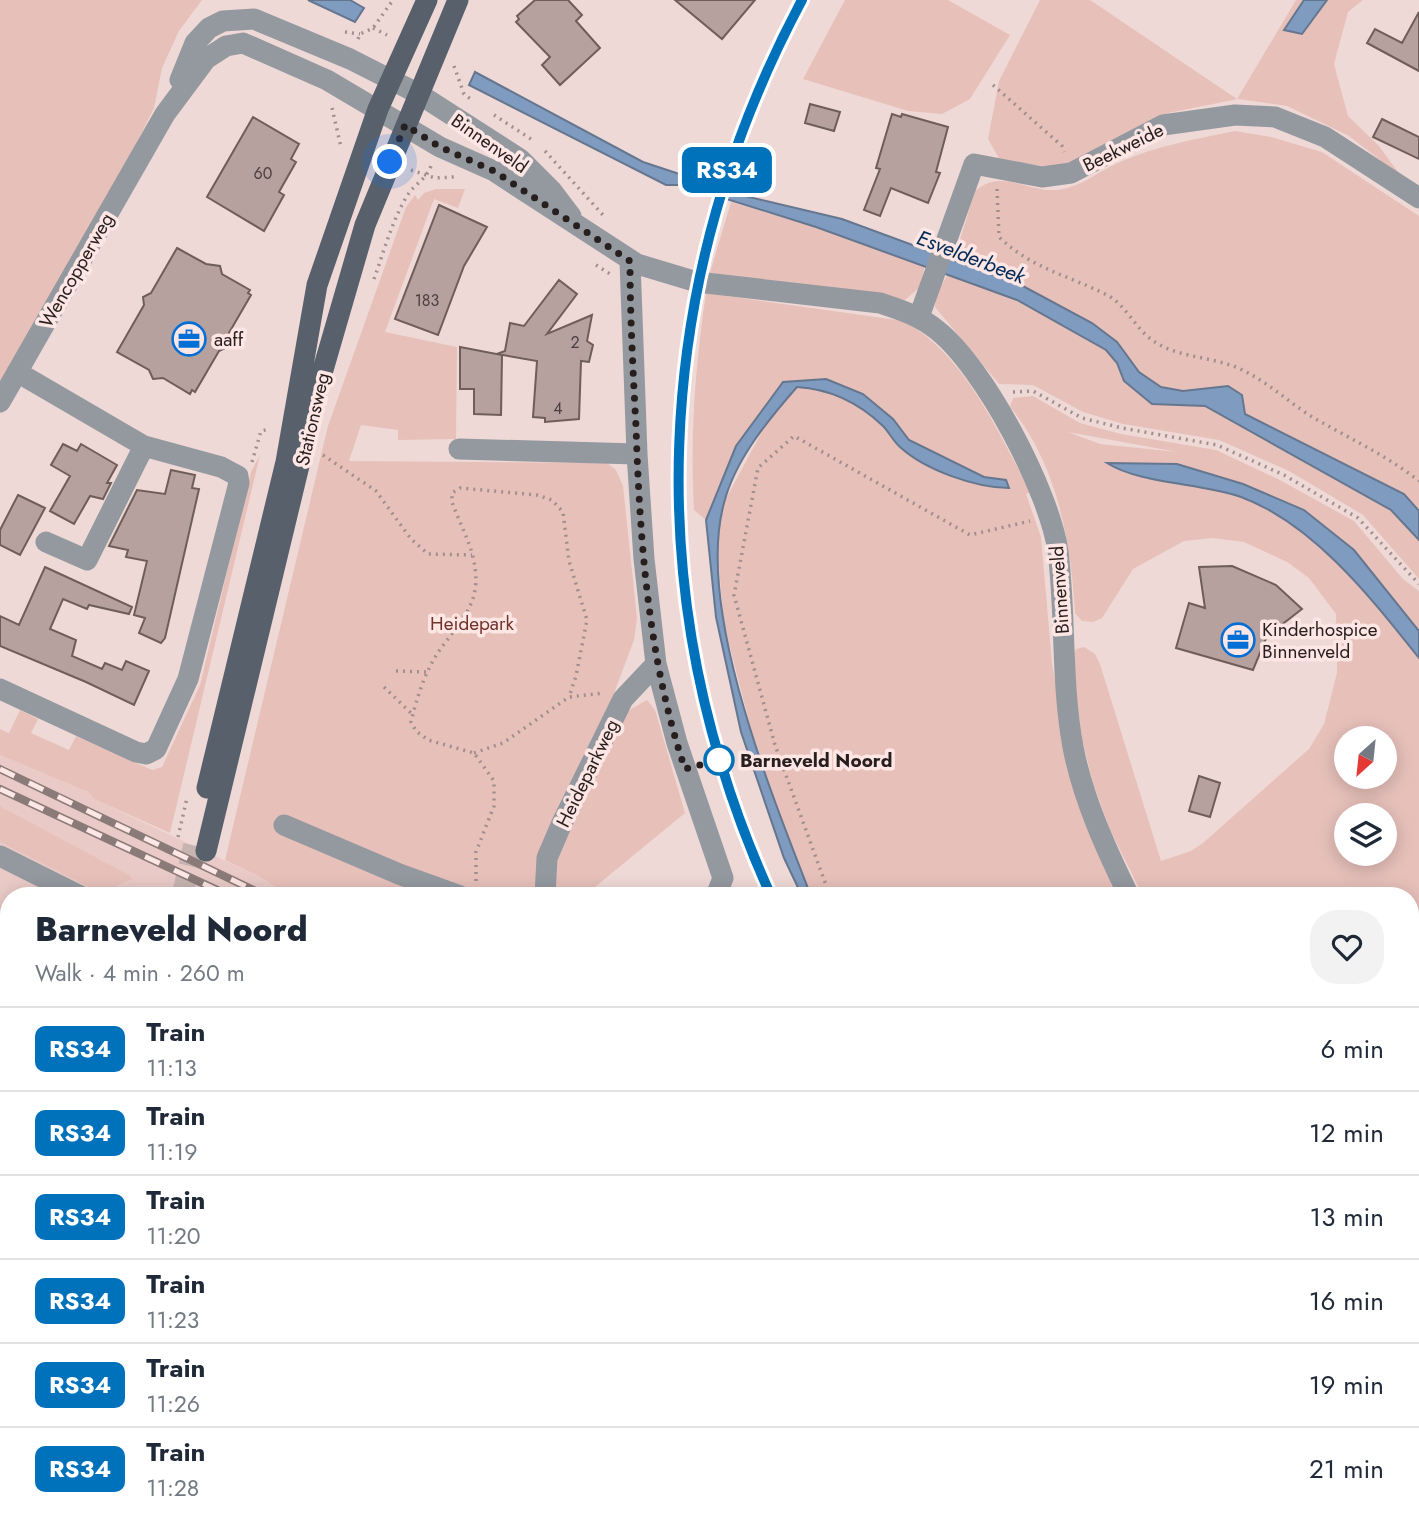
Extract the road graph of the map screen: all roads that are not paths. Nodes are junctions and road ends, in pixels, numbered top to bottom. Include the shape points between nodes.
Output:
1 (427, 0) edge
2 (458, 0) edge
3 (391, 79) junction
4 (419, 94) junction
5 (378, 109) junction
6 (165, 114) junction
7 (405, 125) junction
8 (1419, 198) edge
9 (582, 231) junction
10 (630, 261) junction
11 (919, 317) junction
12 (17, 372) junction
13 (0, 402) edge
14 (144, 446) junction
15 (459, 449) dead end
16 (636, 454) junction
17 (46, 542) dead end
18 (656, 664) junction
19 (0, 689) edge
20 (284, 825) dead end
21 (0, 856) edge
22 (62, 887) edge
23 (455, 887) edge
24 (545, 887) edge
25 (720, 887) edge
26 (1125, 887) edge

1 - 3 main road, Stationsweg
2 - 4 main road, Stationsweg
3 - 4 street, Binnenveld
3 - 5 main road, Stationsweg
3 - 6 street, Wencopperweg via 254,19 238,18 209,28 195,43
4 - 7 main road, Stationsweg
4 - 9 street, Binnenveld via 520,159
5 - 6 street, Wencopperweg via 327,80 243,43 226,46 206,59
5 - 7 street, Binnenveld
5 - 7 main road, Stationsweg via 317,285 286,462 200,848 318,387 365,225
6 - 12 street, Wencopperweg
7 - 9 street, Binnenveld via 494,171
8 - 11 street, Beekweide via 1325,137 1275,117 1235,115 1163,125 1070,173 1042,177 974,164
9 - 10 street, Binnenveld
10 - 11 street, Binnenveld via 697,282 880,303
10 - 16 street
11 - 26 street, Binnenveld via 955,347 992,401 1017,442 1051,516 1058,552 1073,747 1100,834
12 - 13 street, Wencopperweg
12 - 14 street
14 - 17 street via 87,560
14 - 19 street via 221,467 238,476 239,483 188,679 156,750 136,752
15 - 16 street
16 - 18 street
18 - 24 street, Heideparkweg via 623,699 551,848
18 - 25 street via 677,743 723,878
20 - 23 street via 399,874
21 - 22 street

